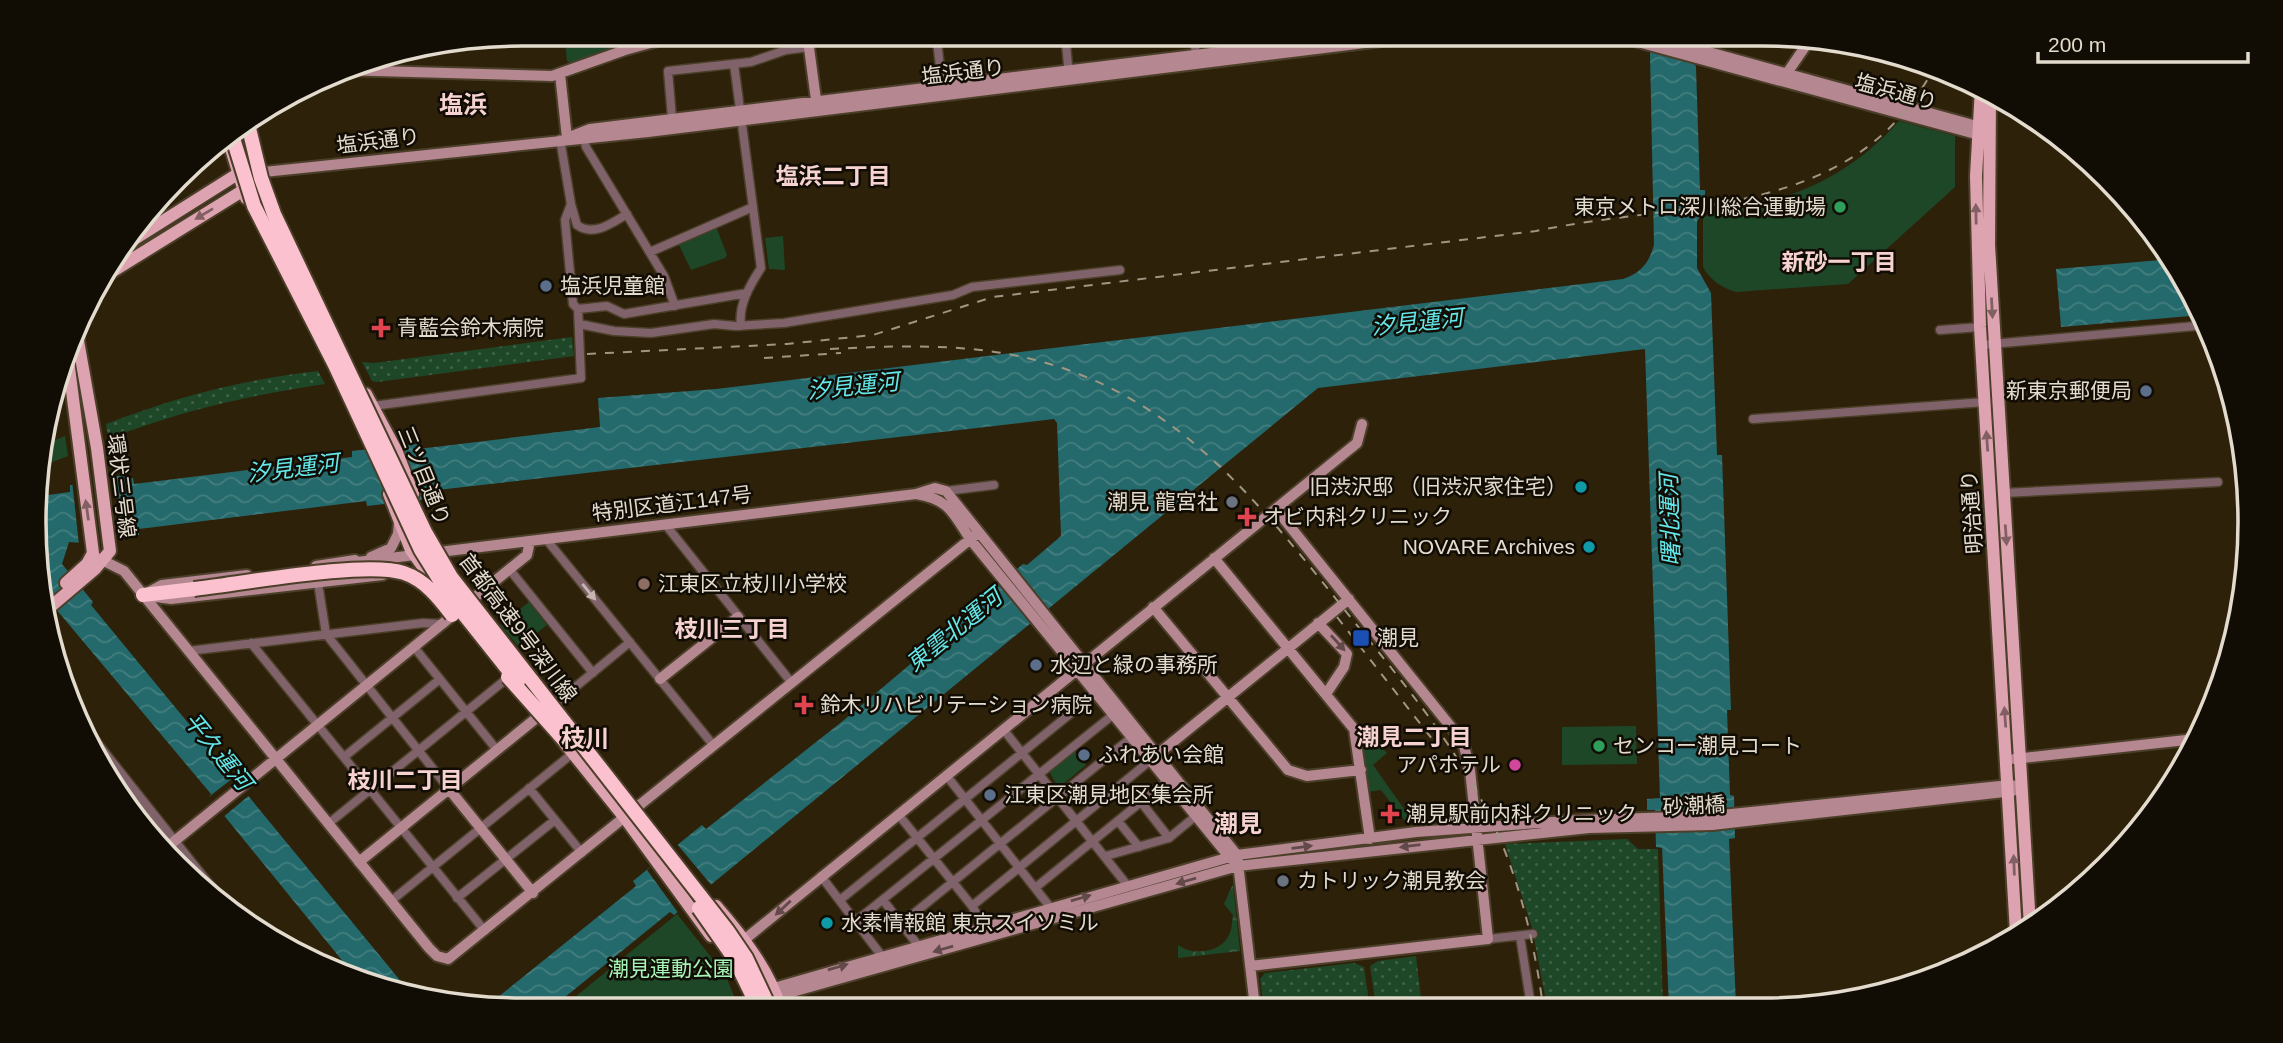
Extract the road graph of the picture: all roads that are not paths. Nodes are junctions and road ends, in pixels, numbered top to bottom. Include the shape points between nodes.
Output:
1 (640, 46) edge
2 (937, 46) edge
3 (1066, 46) edge
4 (1195, 46) edge
5 (1285, 46) edge
6 (1671, 46) edge
7 (810, 47) joint
8 (1804, 48) edge
9 (1196, 59) junction
10 (734, 64) junction
11 (369, 71) edge
12 (561, 74) junction
13 (1069, 74) junction
14 (1784, 77) junction
15 (942, 90) junction
16 (1982, 100) edge
17 (1988, 103) edge
18 (816, 106) junction
19 (741, 115) junction
20 (672, 118) junction
21 (251, 130) edge
22 (251, 131) edge
23 (1983, 131) junction
24 (583, 134) junction
25 (243, 136) edge
26 (564, 138) junction
27 (232, 144) edge
28 (231, 145) edge
29 (236, 175) junction
30 (262, 176) junction
31 (242, 191) junction
32 (571, 204) junction
33 (753, 208) junction
34 (628, 214) junction
35 (143, 234) edge
36 (650, 252) junction
37 (119, 267) edge
38 (1120, 270) dead end
39 (747, 293) junction
40 (675, 306) junction
41 (578, 309) junction
42 (579, 324) junction
43 (741, 326) junction
44 (2195, 326) edge
45 (1980, 327) junction
46 (1940, 330) dead end
47 (1988, 344) junction
48 (79, 346) edge
49 (345, 359) junction
50 (69, 374) edge
51 (88, 393) junction
52 (71, 395) junction
53 (1984, 402) junction
54 (373, 406) junction
55 (91, 409) junction
56 (74, 412) junction
57 (1753, 419) dead end
58 (1362, 424) dead end
59 (2218, 482) dead end
60 (993, 485) dead end
61 (946, 491) junction
62 (916, 494) junction
63 (2004, 494) junction
64 (1276, 509) junction
65 (398, 522) junction
66 (665, 524) junction
67 (974, 536) junction
68 (546, 539) junction
69 (530, 541) junction
70 (96, 553) junction
71 (434, 555) junction
72 (1214, 558) junction
73 (417, 561) junction
74 (316, 566) junction
75 (510, 570) junction
76 (318, 583) junction
77 (143, 595) junction
78 (53, 599) edge
79 (1349, 599) junction
80 (1153, 607) junction
81 (462, 608) junction
82 (738, 617) junction
83 (1318, 623) junction
84 (443, 624) junction
85 (326, 634) junction
86 (630, 642) junction
87 (251, 643) junction
88 (414, 647) junction
89 (1288, 648) junction
90 (188, 651) junction
91 (1080, 666) junction
92 (593, 673) junction
93 (510, 676) junction
94 (440, 679) junction
95 (660, 679) junction
96 (791, 682) junction
97 (365, 687) junction
98 (1096, 693) junction
99 (1325, 694) junction
100 (1227, 697) junction
101 (466, 711) junction
102 (546, 711) junction
103 (1114, 714) junction
104 (391, 718) junction
105 (318, 724) junction
106 (1003, 729) junction
107 (1132, 737) junction
108 (2184, 740) edge
109 (714, 746) junction
110 (569, 747) junction
111 (498, 750) junction
112 (417, 751) junction
113 (105, 752) edge
114 (1022, 754) junction
115 (344, 757) junction
116 (1155, 757) junction
117 (2014, 759) junction
118 (276, 760) junction
119 (1361, 770) junction
120 (1040, 774) junction
121 (946, 775) junction
122 (1168, 780) junction
123 (528, 788) junction
124 (2014, 788) junction
125 (449, 789) junction
126 (370, 790) junction
127 (1058, 797) junction
128 (965, 799) junction
129 (1141, 802) junction
130 (630, 814) junction
131 (898, 814) junction
132 (1198, 816) junction
133 (555, 820) junction
134 (982, 820) junction
135 (1076, 821) junction
136 (1118, 821) junction
137 (328, 824) junction
138 (479, 827) junction
139 (401, 828) junction
140 (1477, 832) junction
141 (918, 837) junction
142 (1169, 838) junction
143 (176, 839) junction
144 (1370, 839) junction
145 (1093, 841) junction
146 (171, 843) edge
147 (1000, 844) junction
148 (1139, 847) junction
149 (582, 853) junction
150 (1106, 856) junction
151 (934, 858) junction
152 (1235, 859) junction
153 (506, 860) junction
154 (359, 862) junction
155 (433, 866) junction
156 (194, 867) edge
157 (1019, 867) junction
158 (821, 876) junction
159 (953, 882) junction
160 (1127, 886) junction
161 (1035, 888) junction
162 (533, 893) junction
163 (457, 898) junction
164 (840, 900) junction
165 (883, 900) junction
166 (391, 901) junction
167 (972, 906) junction
168 (1050, 907) junction
169 (2029, 915) edge
170 (856, 921) junction
171 (902, 923) junction
172 (2017, 923) edge
173 (987, 930) junction
174 (485, 931) junction
175 (1534, 934) dead end
176 (1520, 936) junction
177 (1488, 939) junction
178 (744, 940) junction
179 (918, 944) junction
180 (881, 955) junction
181 (1250, 966) junction
182 (748, 998) edge
183 (750, 998) edge
184 (774, 998) edge
185 (774, 998) edge
186 (780, 998) edge
187 (781, 998) edge
188 (1254, 998) edge
189 (1530, 998) edge

1 - 12 street
2 - 15 street
3 - 13 street
4 - 9 street
5 - 9 street, 塩浜通り
6 - 14 street, 塩浜通り
7 - 10 street
7 - 18 street
8 - 14 street
9 - 13 street, 塩浜通り
10 - 19 street
10 - 20 street via 668,71
11 - 12 street
12 - 26 street
13 - 15 street, 塩浜通り
14 - 23 street, 塩浜通り
15 - 18 street, 塩浜通り
16 - 23 main road, 明治通り
17 - 23 main road, 明治通り
18 - 19 street, 塩浜通り
19 - 20 street, 塩浜通り
19 - 24 street, 塩浜通り
19 - 33 street
20 - 24 street, 塩浜通り
21 - 30 main road, 三ツ目通り
22 - 49 highway, 首都高速9号深川線, bridge via 274,214
45 -> 23 main road, 明治通り via 1976,195
23 -> 47 main road, 明治通り
24 - 26 street, 塩浜通り
24 - 34 street
25 - 49 highway, bridge via 277,236
26 - 30 street, 塩浜通り
26 - 32 street
27 - 110 highway, 首都高速9号深川線, bridge via 254,206 421,550 451,598
28 - 29 main road, 三ツ目通り
29 - 30 street, 塩浜通り
29 - 31 main road, 三ツ目通り
29 - 35 main road
30 - 31 main road
30 - 54 main road, 三ツ目通り via 292,250
31 -> 37 main road
31 - 65 main road, 三ツ目通り, bridge via 370,437
32 - 34 street via 577,225 583,229 599,229
32 - 41 street via 565,234 573,304
33 - 36 street
33 - 39 street via 761,268
34 - 36 street
36 - 40 street
38 - 43 street via 972,287 953,295 802,321
39 - 40 street
39 - 43 street
40 - 41 street via 624,314 607,306
41 - 42 street
42 - 43 street via 651,333 714,324
42 - 54 street via 580,380
44 - 47 street
45 - 46 street
45 - 47 main road, 明治通り
47 - 53 main road, 明治通り
47 - 63 main road, 明治通り
48 - 51 main road, 環状三号線
49 - 184 highway, 首都高速9号深川線, bridge via 425,532 459,591 727,930
50 - 52 main road, 環状三号線
51 - 52 main road via 77,399
51 - 55 main road, 環状三号線
52 - 56 main road, 環状三号線
53 - 57 street
117 -> 53 main road, 明治通り
54 - 71 main road, 三ツ目通り, bridge via 402,463
55 - 56 main road
55 - 70 main road, 環状三号線 via 110,540 110,551
70 -> 56 main road, 環状三号線
58 - 64 street via 1357,443
59 - 63 street
60 - 61 street
61 - 62 street, 特別区道江147号 via 935,488
61 - 67 street, 特別区道江147号
62 - 66 street, 特別区道江147号
62 - 67 street, 特別区道江147号 via 944,502
63 -> 117 main road, 明治通り
64 - 72 street
64 - 79 street
65 - 73 main road, 三ツ目通り
65 - 74 street, 特別区道江147号 via 396,541 386,552
66 - 68 street, 特別区道江147号
66 - 82 street
67 - 91 street, 特別区道江147号
67 - 96 street
68 - 69 street, 特別区道江147号
68 -> 86 street
69 - 71 street, 特別区道江147号
69 - 75 street via 527,555
70 - 77 street via 124,571
70 - 78 main road, 環状三号線 via 77,579
71 - 73 street, 特別区道江147号
71 - 81 main road, 三ツ目通り
72 - 80 street
72 - 89 street
73 - 74 street, 特別区道江147号
73 - 76 street, 特別区道江147号 via 382,575
73 - 81 main road, 三ツ目通り
74 - 77 street, 特別区道江147号 via 162,585
75 - 81 street
75 - 92 street
76 - 77 street, 特別区道江147号 via 171,599
76 - 85 street
77 - 90 street
77 - 110 highway, bridge via 359,570 405,573 437,596
79 - 83 street
79 - 140 street via 1463,742
80 - 91 street
80 - 100 street
81 - 84 street
81 - 93 main road, 三ツ目通り
81 - 102 main road, 三ツ目通り
82 - 95 street
82 - 96 street
83 - 89 street
83 -> 99 street via 1347,654 1344,667
84 - 85 street
84 - 88 street
85 - 87 street
85 - 97 street
86 - 92 street
86 - 95 street
87 - 90 street
87 - 105 street
88 - 94 street
88 - 97 street
89 - 99 street
89 - 100 street
90 - 118 street
91 - 98 street
91 - 106 street
91 - 116 street
92 - 102 street
93 - 101 street
93 - 102 main road, 三ツ目通り
94 - 101 street
94 - 104 street
95 - 109 street
96 - 109 street
97 - 104 street
97 - 105 street
98 - 103 street
98 - 114 street
99 - 119 street via 1356,734
100 - 116 street
100 - 119 street via 1282,765 1294,773
101 - 111 street
101 - 112 street
102 - 110 main road, 三ツ目通り
102 - 111 street
102 - 130 main road, 三ツ目通り
103 - 107 street
103 - 120 street
104 - 112 street
104 - 115 street
105 - 115 street
105 - 118 street
106 - 114 street
106 - 121 street
107 - 116 street
107 - 127 street
108 - 117 street
109 - 130 street
110 - 123 street
110 - 130 main road, 三ツ目通り
110 - 183 highway, 首都高速9号深川線, bridge via 710,923 743,974
111 - 125 street
112 - 125 street
112 - 126 street
113 - 143 street
114 - 120 street
114 - 128 street
115 - 126 street
116 - 122 street
116 - 135 street
116 - 152 street
117 - 124 main road, 明治通り
118 - 137 street
118 - 143 street
119 - 144 street
120 - 127 street
120 - 134 street
121 - 128 street
121 - 131 street
122 - 129 street
122 - 132 street
123 - 133 street
123 - 138 street
124 - 140 street, 砂潮橋 via 1744,817
124 - 169 main road, 明治通り
172 -> 124 main road, 明治通り
125 - 138 street
125 - 139 street
126 - 137 street
126 - 139 street
127 - 135 street
127 - 147 street
128 - 134 street
128 - 141 street
129 - 136 street
129 - 142 street
130 - 149 street
130 - 178 main road, 三ツ目通り, bridge
130 - 182 main road, 三ツ目通り via 654,862 730,963
131 - 141 street
131 - 158 street
132 - 142 street
132 - 152 street
133 - 149 street
133 - 153 street
134 - 147 street
134 - 151 street
135 - 145 street
135 - 157 street
136 - 145 street
136 - 148 street
137 - 154 street
138 - 153 street
138 - 155 street
139 - 154 street
139 - 155 street
140 - 144 street
140 -> 152 street
140 - 177 street
141 - 151 street
141 - 164 street
142 - 148 street
143 - 146 street
143 - 156 street
152 -> 144 street
145 - 150 street
145 - 161 street
147 - 157 street
147 - 159 street
148 - 150 street
149 - 162 street
150 - 160 street
151 - 159 street
151 - 165 street
152 - 160 street
152 -> 173 street
152 - 181 street
153 - 162 street
153 - 163 street
154 - 166 street
155 - 163 street
155 - 166 street
157 - 161 street
157 - 167 street
158 - 164 street
158 -> 178 street
159 - 167 street
159 - 171 street
168 -> 160 street
161 - 168 street
162 - 174 street
163 - 174 street
164 - 170 street
165 - 170 street
165 - 171 street
166 - 174 street via 443,959 456,955
167 - 173 street
168 - 173 street
170 - 180 street
171 - 179 street
173 - 179 street
173 -> 187 street
175 - 176 street
176 - 177 street
176 - 189 street
177 - 181 street
178 - 185 main road, 三ツ目通り
179 - 180 street
186 -> 180 street
181 - 188 street

